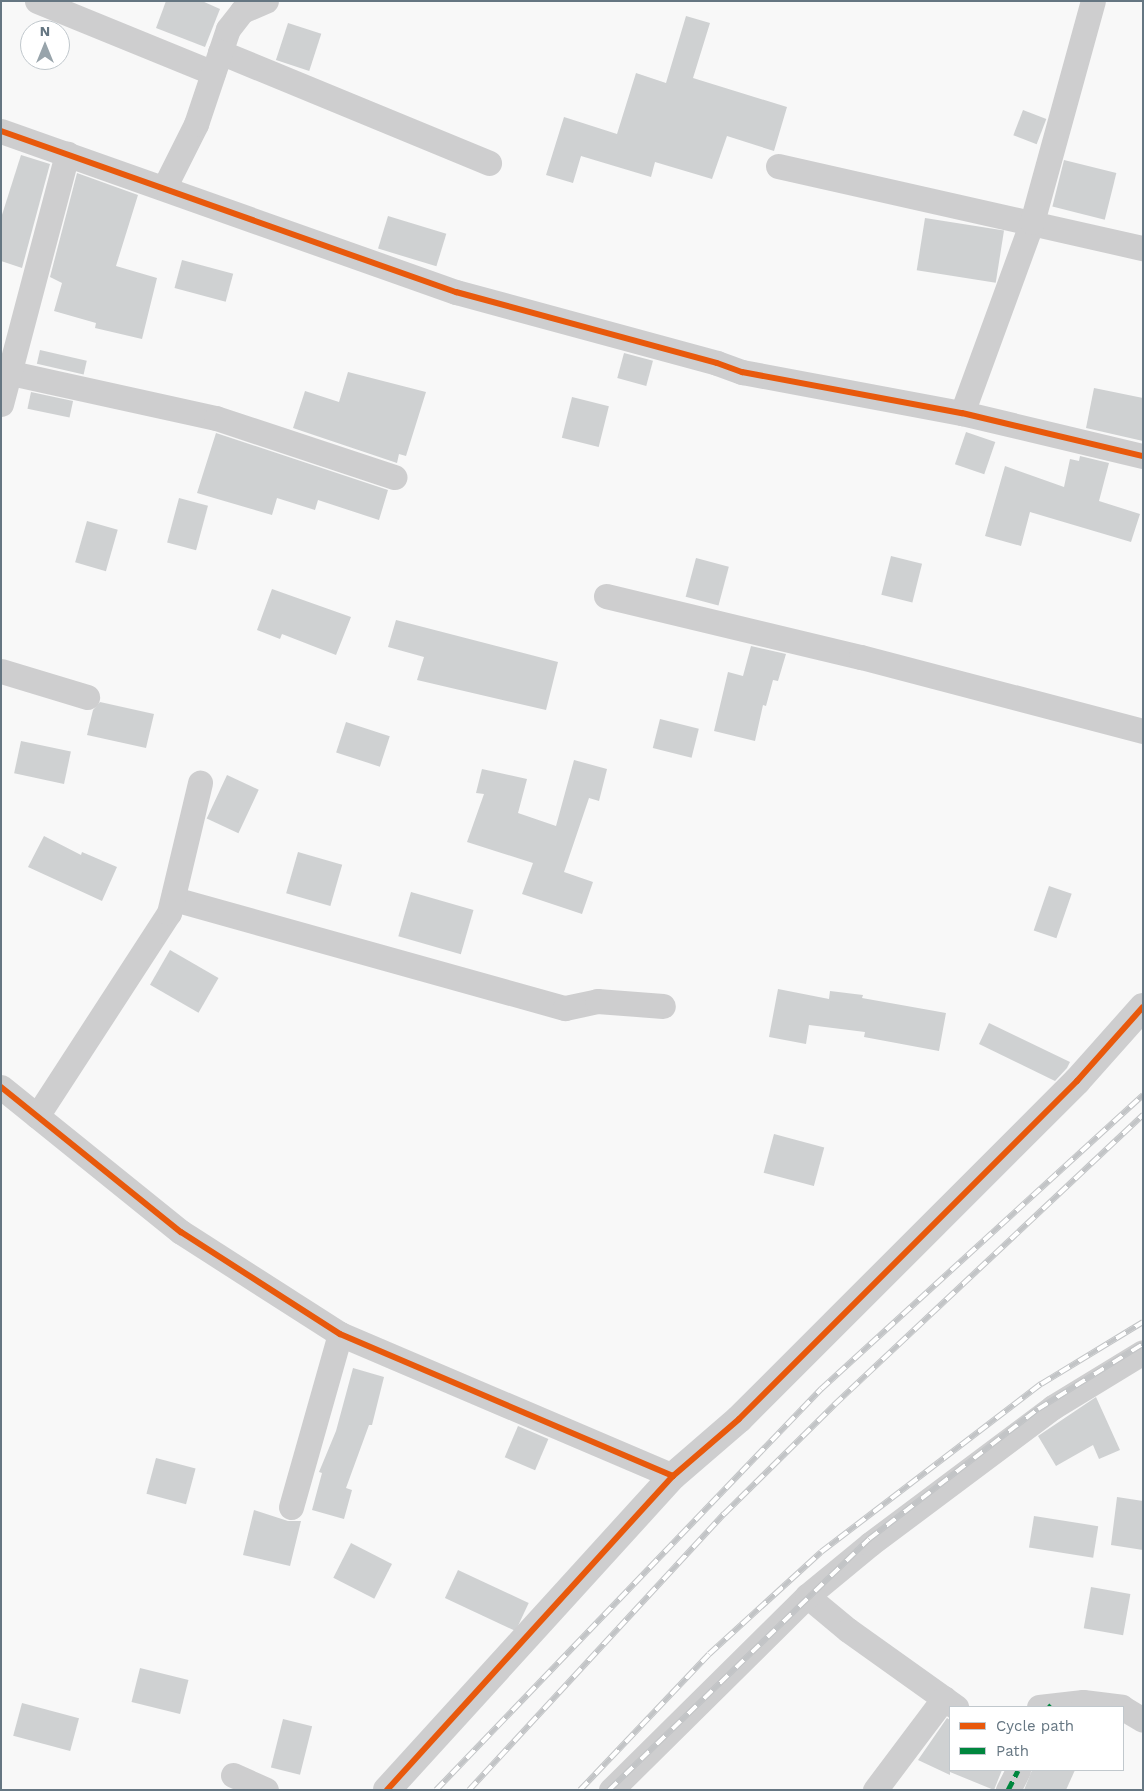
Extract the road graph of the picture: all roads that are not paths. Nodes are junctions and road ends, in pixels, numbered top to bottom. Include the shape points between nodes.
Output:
1 (37, 1) edge
2 (266, 1) edge
3 (1093, 1) edge
4 (216, 63) junction
5 (1, 131) edge
6 (68, 154) junction
7 (489, 163) dead end
8 (778, 166) dead end
9 (164, 188) junction
10 (1032, 222) junction
11 (1143, 248) edge
12 (11, 373) junction
13 (1, 404) edge
14 (962, 414) junction
15 (1143, 456) edge
16 (394, 477) dead end
17 (606, 596) dead end
18 (1, 671) edge
19 (87, 697) dead end
20 (1143, 731) edge
21 (200, 782) dead end
22 (174, 899) junction
23 (663, 1006) dead end
24 (1143, 1007) edge
25 (1, 1086) edge
26 (37, 1116) junction
27 (340, 1334) junction
28 (1143, 1352) edge
29 (673, 1476) junction
30 (291, 1507) dead end
31 (807, 1596) junction
32 (950, 1702) edge
33 (1046, 1706) edge
34 (1109, 1706) edge
35 (1124, 1709) edge
36 (1143, 1720) edge
37 (1018, 1771) edge
38 (232, 1775) dead end
39 (266, 1790) edge
40 (387, 1790) edge
41 (610, 1790) edge
42 (875, 1790) edge
43 (1008, 1790) edge

1 - 4 street
2 - 4 street via 242,11 233,20
3 - 10 street
4 - 7 street
4 - 9 street via 196,124
5 - 6 street
6 - 9 street
6 - 12 street
8 - 10 street
9 - 14 street via 456,292 742,372
10 - 11 street
10 - 14 street
12 - 13 street
12 - 16 street via 216,418
14 - 15 street
17 - 20 street via 842,652
18 - 19 street
21 - 22 street
22 - 23 street via 565,1008 597,1001
22 - 26 street via 162,928
24 - 29 street via 1077,1081 992,1162 739,1419
25 - 26 street
26 - 27 street via 181,1232
27 - 29 street
27 - 30 street
28 - 31 street via 1053,1407 870,1544
29 - 40 street
31 - 32 street via 848,1630
31 - 41 street
32 - 42 street
33 - 34 street via 1083,1702
35 - 36 street
37 - 43 street
38 - 39 street

